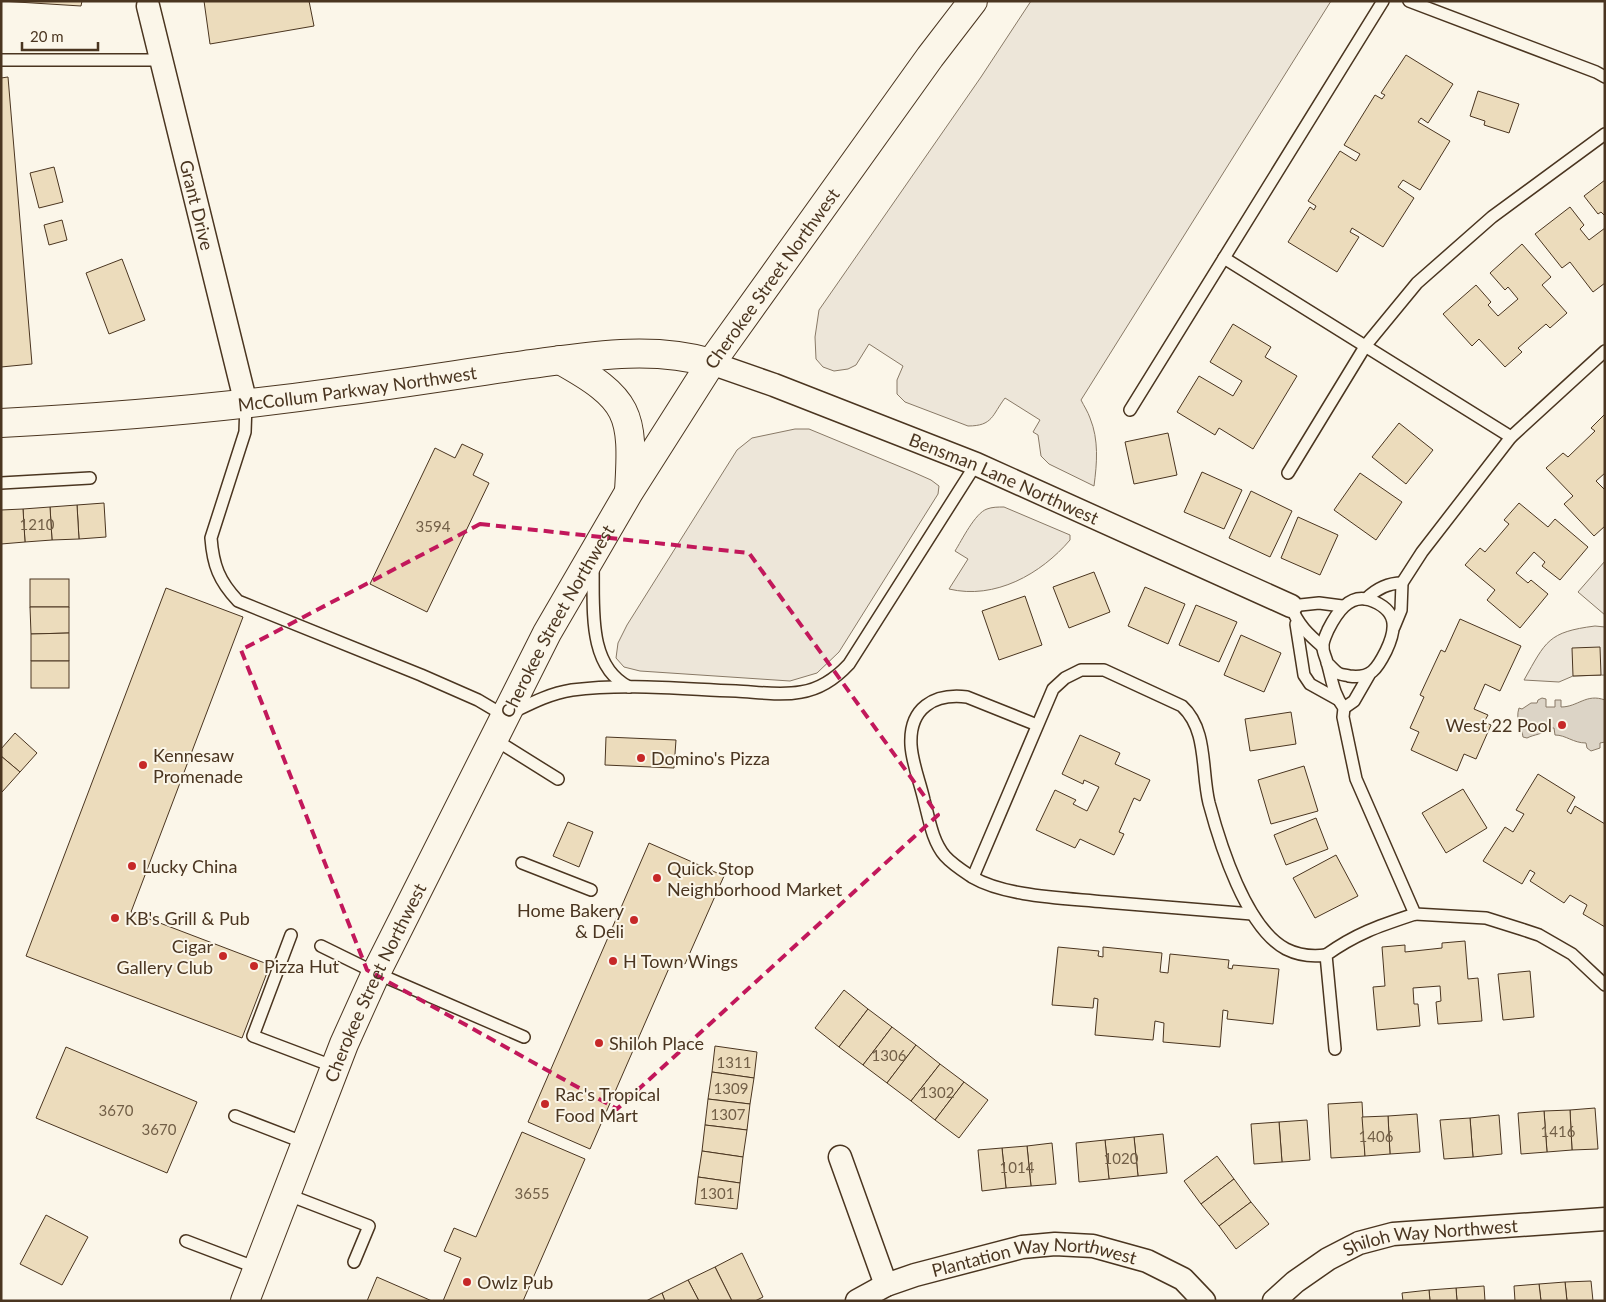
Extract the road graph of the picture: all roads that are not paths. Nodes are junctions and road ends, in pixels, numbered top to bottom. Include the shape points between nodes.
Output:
1 (973, 1) edge
2 (1383, 1) edge
3 (1409, 1) edge
4 (148, 6) dead end
5 (1, 60) edge
6 (161, 60) junction
7 (1605, 77) edge
8 (1605, 134) edge
9 (1224, 258) junction
10 (1366, 346) junction
11 (1605, 352) edge
12 (560, 360) junction
13 (711, 363) junction
14 (246, 404) junction
15 (1130, 410) dead end
16 (1, 423) edge
17 (1511, 437) junction
18 (976, 464) junction
19 (1288, 474) dead end
20 (90, 478) dead end
21 (1, 483) edge
22 (629, 492) junction
23 (593, 556) junction
24 (1402, 582) junction
25 (1366, 599) junction
26 (1342, 606) junction
27 (1293, 612) junction
28 (1394, 627) junction
29 (1323, 647) junction
30 (1327, 663) junction
31 (1369, 675) junction
32 (629, 687) junction
33 (1341, 704) junction
34 (1037, 725) junction
35 (499, 727) junction
36 (558, 779) dead end
37 (522, 863) dead end
38 (973, 877) junction
39 (591, 890) dead end
40 (1252, 914) junction
41 (1415, 914) junction
42 (291, 935) dead end
43 (321, 946) dead end
44 (1326, 956) junction
45 (376, 973) junction
46 (1605, 985) edge
47 (524, 1037) dead end
48 (1335, 1049) dead end
49 (336, 1067) junction
50 (234, 1116) dead end
51 (305, 1144) junction
52 (840, 1157) dead end
53 (286, 1194) junction
54 (1605, 1219) edge
55 (186, 1241) dead end
56 (354, 1262) dead end
57 (256, 1268) junction
58 (886, 1285) junction
59 (245, 1301) edge
60 (856, 1301) edge
61 (1204, 1301) edge
62 (1274, 1301) edge

1 - 13 main road, Cherokee Street Northwest
2 - 9 lane
3 - 7 lane
4 - 6 street, Grant Drive
5 - 6 lane
6 - 14 street, Grant Drive
8 - 10 lane via 1492,217 1417,283
9 - 10 lane
9 - 15 lane
10 - 17 lane
10 - 19 lane
11 - 17 lane
12 - 13 main road, McCollum Parkway Northwest via 648,353 677,355
12 - 14 main road, McCollum Parkway Northwest
12 - 22 main road via 600,384 622,408 630,436
13 - 18 street, Bensman Lane Northwest
13 - 22 main road, Cherokee Street Northwest
14 - 16 main road, McCollum Parkway Northwest via 128,416
14 - 35 lane via 245,432 211,538 216,570 226,588 238,601 478,700
17 - 24 lane
18 - 27 street, Bensman Lane Northwest
18 - 32 lane via 849,664 836,678 801,692
20 - 21 lane
22 - 23 main road, Cherokee Street Northwest
23 - 32 lane via 595,623 600,651 614,678
23 - 35 main road, Cherokee Street Northwest via 547,633
24 - 25 lane via 1379,589
24 - 28 lane via 1401,610
25 - 26 lane
25 - 28 lane via 1389,612
26 - 27 lane via 1319,603
26 - 29 lane via 1335,615
27 - 29 lane via 1304,631
27 - 33 lane via 1304,675 1310,684
28 - 31 lane via 1393,638 1379,665
29 - 30 lane
30 - 31 lane via 1339,674
30 - 33 lane
31 - 33 lane via 1354,702
32 - 35 lane via 547,695
33 - 41 lane via 1356,780
34 - 38 lane
34 - 38 lane via 967,697 954,696 929,702 913,726 911,744 936,840 945,856
34 - 40 lane via 1053,689 1081,670 1104,670 1182,706 1190,713 1197,726 1209,801 1237,886
35 - 36 lane
35 - 45 main road, Cherokee Street Northwest
37 - 39 lane
38 - 40 lane via 1009,890 1050,897
40 - 44 lane via 1286,949 1313,957
41 - 44 lane via 1368,930
41 - 46 lane via 1486,918 1538,935 1572,954
42 - 49 lane via 253,1036
43 - 45 lane
44 - 48 lane
45 - 47 lane
45 - 49 main road, Cherokee Street Northwest
49 - 51 main road, Cherokee Street Northwest
50 - 51 lane
51 - 53 main road, Cherokee Street Northwest
52 - 58 street
53 - 56 lane via 368,1226
53 - 57 main road, Cherokee Street Northwest
54 - 62 street, Shiloh Way Northwest via 1394,1234 1359,1243 1328,1260 1294,1282
55 - 57 lane
57 - 59 main road, Cherokee Street Northwest
58 - 60 street, Plantation Way Northwest
58 - 61 street, Plantation Way Northwest via 1022,1248 1055,1244 1093,1246 1147,1261 1182,1279

